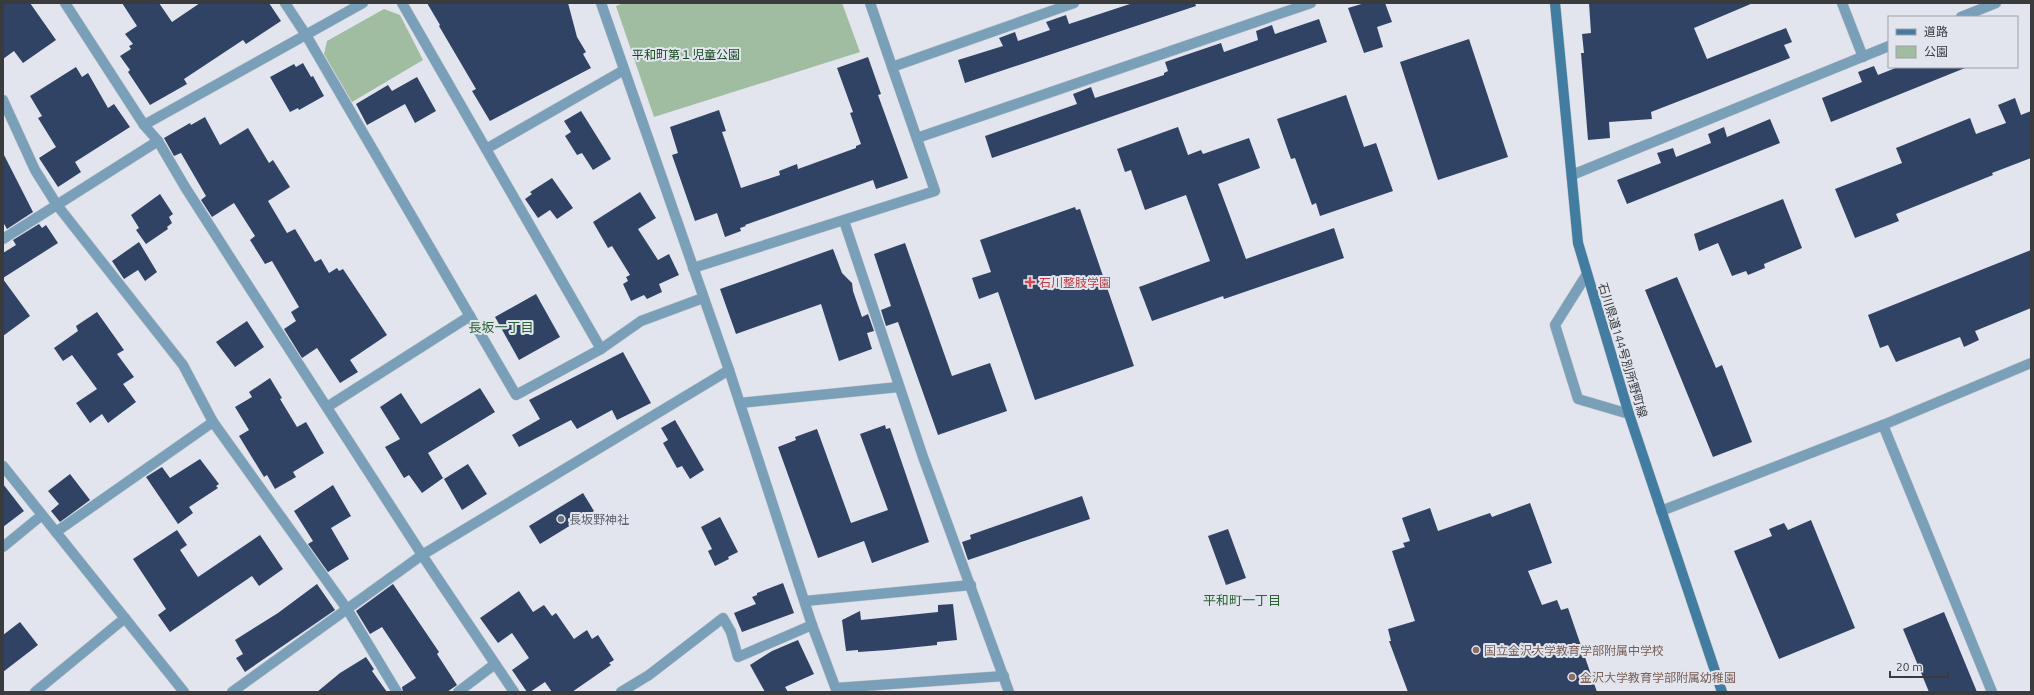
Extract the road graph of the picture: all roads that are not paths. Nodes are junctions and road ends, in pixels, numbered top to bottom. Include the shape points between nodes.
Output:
1 (65, 3) edge
2 (285, 3) edge
3 (363, 3) edge
4 (402, 3) edge
5 (601, 3) edge
6 (870, 3) edge
7 (1074, 3) edge
8 (1311, 3) edge
9 (1555, 3) edge
10 (1842, 3) edge
11 (1996, 3) edge
12 (1964, 16) edge
13 (306, 35) junction
14 (1888, 46) edge
15 (1863, 57) junction
16 (892, 67) junction
17 (624, 70) junction
18 (3, 100) edge
19 (144, 125) junction
20 (917, 138) junction
21 (158, 141) junction
22 (486, 149) junction
23 (1572, 176) junction
24 (57, 206) junction
25 (844, 221) junction
26 (3, 239) edge
27 (693, 268) junction
28 (1587, 274) junction
29 (703, 298) junction
30 (470, 316) junction
31 (602, 349) junction
32 (2031, 363) edge
33 (729, 370) junction
34 (899, 387) junction
35 (740, 403) junction
36 (327, 407) junction
37 (1628, 414) junction
38 (213, 422) junction
39 (1883, 425) junction
40 (3, 466) edge
41 (1661, 511) junction
42 (42, 515) junction
43 (56, 532) junction
44 (3, 547) edge
45 (422, 555) junction
46 (971, 585) junction
47 (805, 601) junction
48 (347, 609) junction
49 (125, 618) junction
50 (812, 625) junction
51 (495, 664) junction
52 (1004, 676) junction
53 (836, 690) edge
54 (35, 692) edge
55 (184, 692) edge
56 (232, 692) edge
57 (397, 692) edge
58 (458, 692) edge
59 (514, 692) edge
60 (621, 692) edge
61 (1009, 692) edge
62 (1722, 692) edge
63 (1992, 692) edge

1 - 19 street
2 - 13 street
3 - 13 street
4 - 22 street
5 - 17 street
6 - 16 street
7 - 16 street
8 - 20 street
9 - 23 main road, 石川県道144号別所野町線
10 - 15 street
11 - 12 street
13 - 19 street
13 - 30 street
14 - 15 street
15 - 23 street
16 - 20 street
17 - 22 street
17 - 27 street
18 - 24 street via 35,170
19 - 21 street
20 - 25 street via 935,191
21 - 24 street
21 - 36 street
22 - 31 street
23 - 28 main road, 石川県道144号別所野町線 via 1578,243
24 - 26 street
24 - 38 street via 183,365
25 - 27 street
25 - 34 street
27 - 29 street
28 - 37 main road, 石川県道144号別所野町線
28 - 37 street via 1555,325 1578,399
29 - 31 street via 641,321
29 - 33 street
30 - 31 street via 516,395
30 - 36 street
32 - 39 street
33 - 35 street
33 - 45 street
34 - 35 street
34 - 46 street
35 - 47 street
36 - 45 street
37 - 41 main road, 石川県道144号別所野町線
38 - 43 street
38 - 48 street
39 - 41 street
39 - 63 street
40 - 42 street
41 - 62 main road, 石川県道144号別所野町線
42 - 43 street
42 - 44 street
43 - 49 street
45 - 48 street
45 - 51 street
46 - 47 street
46 - 52 street
47 - 50 street
48 - 56 street
48 - 57 street
49 - 54 street
49 - 55 street
50 - 53 street
50 - 60 street via 738,657 731,632 723,618 649,675
51 - 58 street
51 - 59 street
52 - 53 street
52 - 61 street

